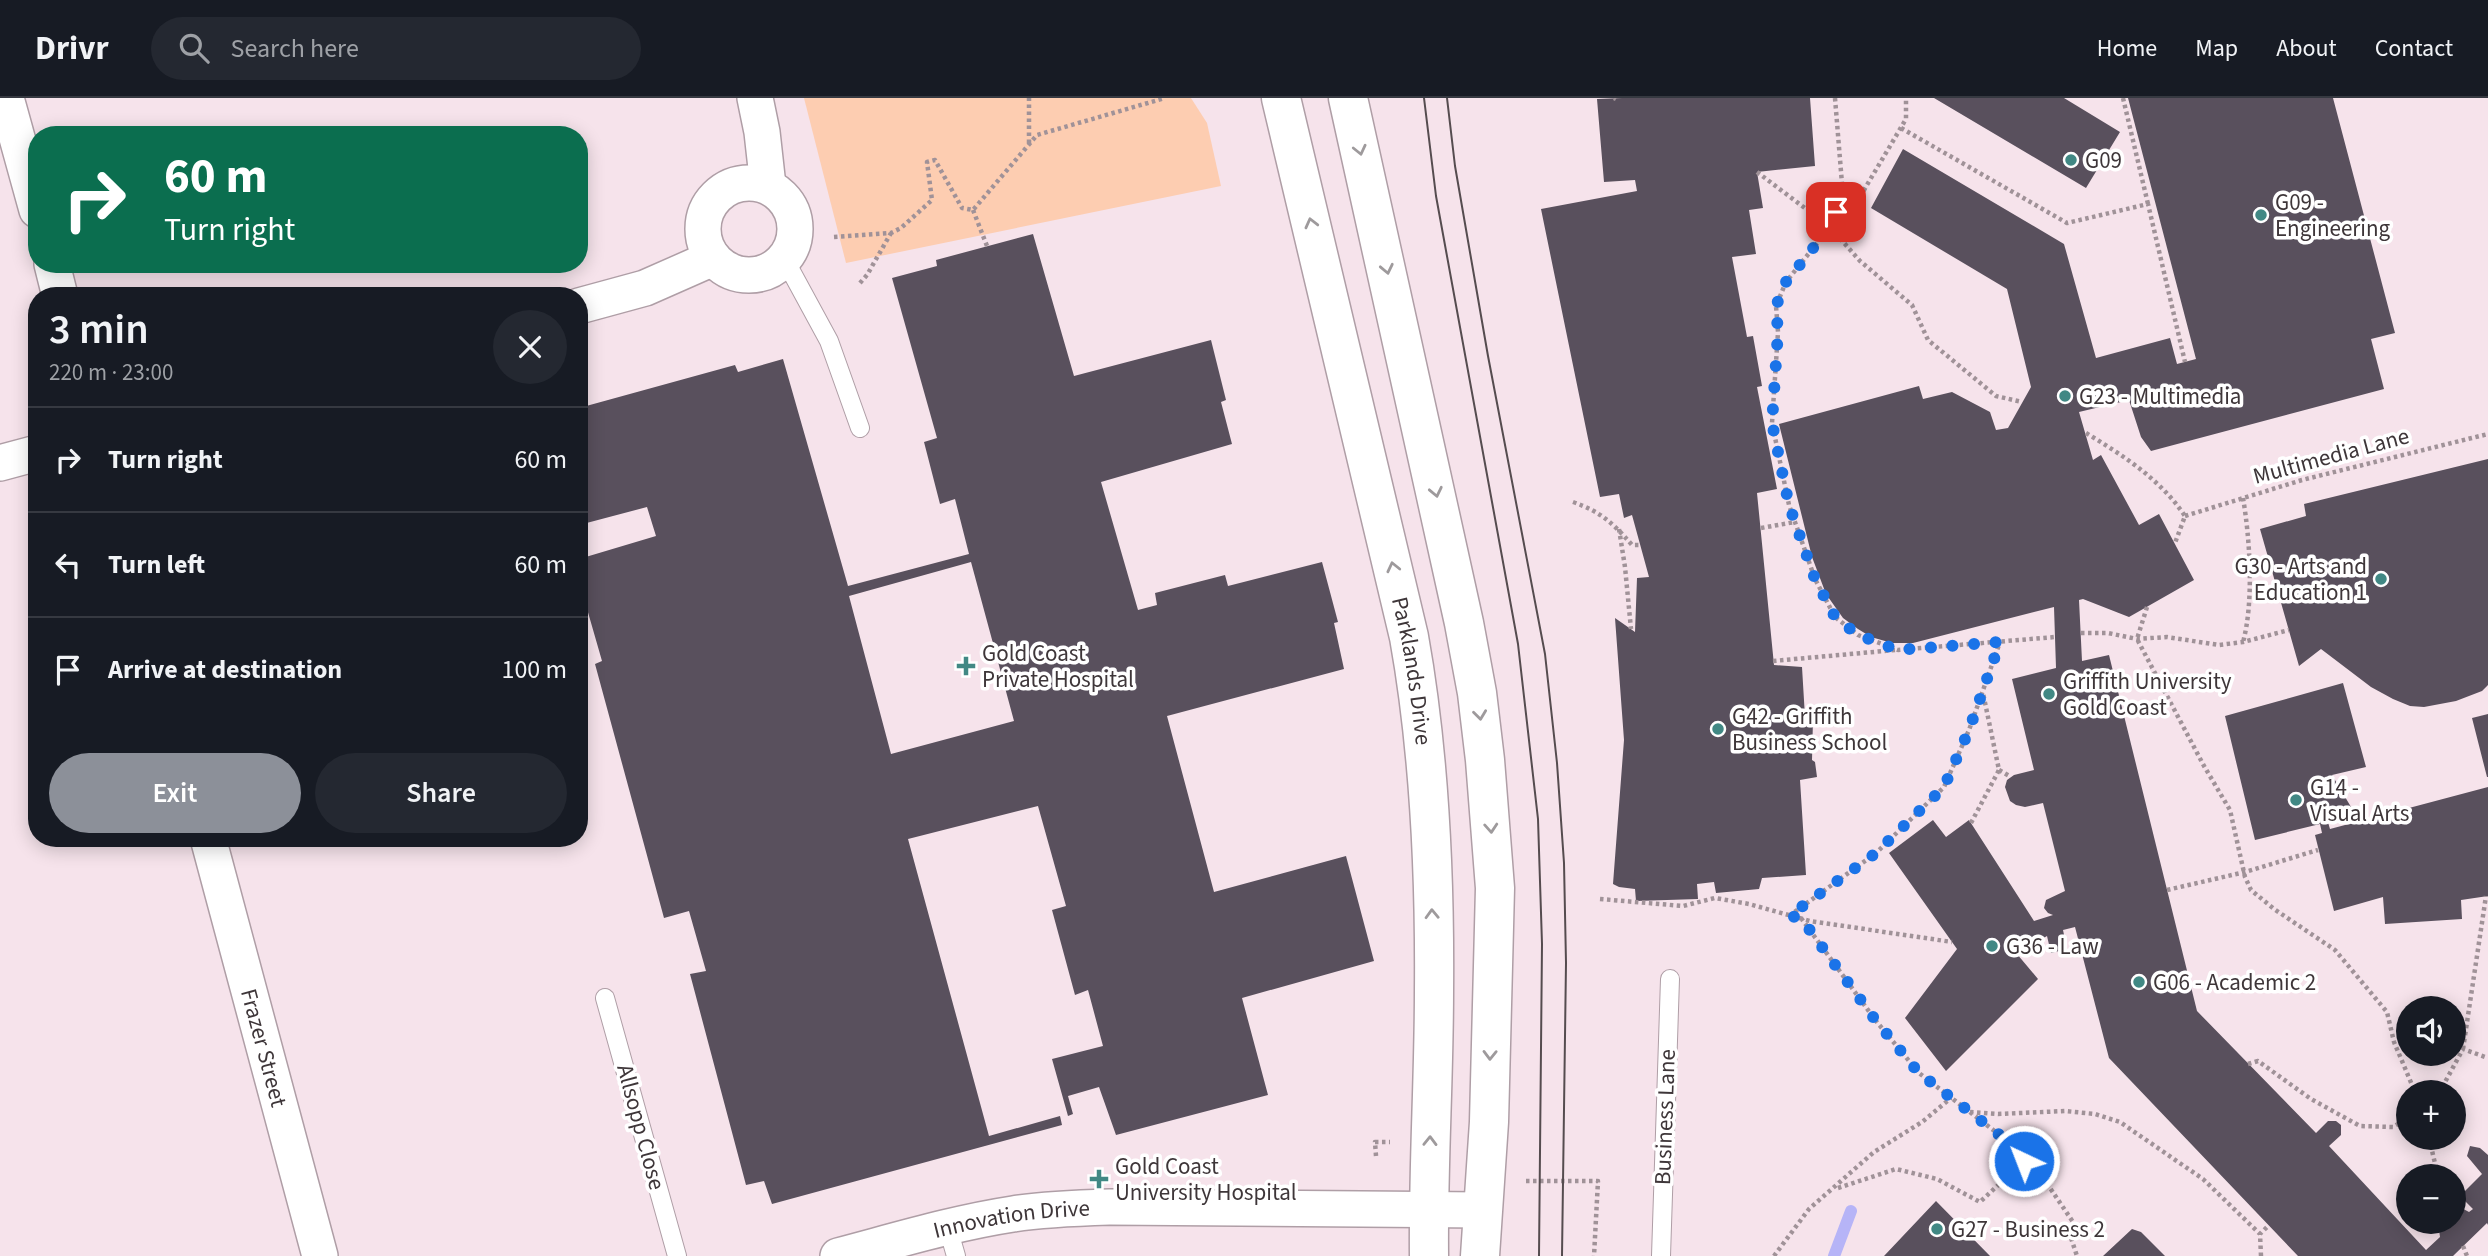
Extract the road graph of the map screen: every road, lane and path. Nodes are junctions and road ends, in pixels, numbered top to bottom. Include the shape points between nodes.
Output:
1 (6, 98) edge
2 (755, 98) edge
3 (1029, 98) edge
4 (1165, 98) edge
5 (1281, 98) edge
6 (1348, 98) edge
7 (1835, 98) edge
8 (1906, 98) edge
9 (2123, 98) edge
10 (1901, 128) junction
11 (1029, 143) junction
12 (1757, 172) dead end
13 (28, 177) edge
14 (768, 186) junction
15 (1843, 196) junction
16 (2148, 204) junction
17 (973, 210) junction
18 (1830, 227) junction
19 (891, 233) junction
20 (834, 237) dead end
21 (987, 246) dead end
22 (713, 258) junction
23 (785, 260) junction
24 (860, 282) dead end
25 (588, 304) edge
26 (2185, 362) dead end
27 (2022, 402) dead end
28 (860, 428) dead end
29 (2086, 433) dead end
30 (2488, 434) edge
31 (28, 455) edge
32 (0, 463) edge
33 (2243, 498) junction
34 (1573, 502) dead end
35 (2185, 516) junction
36 (1796, 522) junction
37 (1760, 528) dead end
38 (1619, 529) junction
39 (2175, 543) dead end
40 (1639, 545) dead end
41 (2147, 607) dead end
42 (1631, 629) dead end
43 (2289, 630) dead end
44 (2081, 633) dead end
45 (2055, 637) dead end
46 (2137, 639) junction
47 (2000, 642) junction
48 (2243, 642) junction
49 (1898, 650) junction
50 (1773, 661) dead end
51 (1982, 692) junction
52 (1999, 770) junction
53 (2011, 777) dead end
54 (1971, 823) dead end
55 (210, 847) edge
56 (2318, 850) dead end
57 (2245, 872) junction
58 (2167, 890) dead end
59 (2486, 896) dead end
60 (1600, 899) dead end
61 (1789, 916) junction
62 (1801, 918) junction
63 (1952, 942) dead end
64 (1670, 979) dead end
65 (606, 998) dead end
66 (2466, 1029) edge
67 (2466, 1050) edge
68 (2488, 1058) edge
69 (2248, 1064) dead end
70 (2410, 1080) edge
71 (1951, 1098) junction
72 (1969, 1112) junction
73 (2396, 1124) edge
74 (1397, 1141) dead end
75 (1376, 1156) dead end
76 (2024, 1161) junction
77 (1515, 1182) dead end
78 (1834, 1189) junction
79 (1429, 1209) junction
80 (1483, 1210) junction
81 (2269, 1225) dead end
82 (2260, 1234) junction
83 (952, 1242) edge
84 (2463, 1246) dead end
85 (320, 1256) edge
86 (677, 1256) edge
87 (838, 1256) edge
88 (1429, 1256) edge
89 (1480, 1256) edge
90 (1594, 1256) edge
91 (1661, 1256) edge
92 (1774, 1256) edge
93 (2077, 1256) edge
94 (2261, 1256) edge
95 (2467, 1256) edge

1 - 13 street
2 - 14 street
3 - 11 path
4 - 11 path via 1037,135
79 -> 5 street, Parklands Drive via 1434,990 1429,782 1421,702
6 -> 80 street via 1477,693 1495,888
7 - 15 path
8 - 10 path
9 - 16 path
10 - 15 path via 1864,190
10 - 16 path via 2067,223
11 - 17 path
12 - 18 path
14 - 22 street via 738,183 715,197 702,227
14 - 23 street via 791,208 797,230
15 - 18 path
16 - 26 path
17 - 19 path via 962,208 935,160 927,162 932,200
17 - 21 path
18 - 27 path via 1860,261 1912,304 1928,340 1996,397
18 - 36 path via 1786,282 1776,306 1772,423
19 - 20 path
19 - 24 path
22 - 23 street via 729,271 744,275 760,275
22 - 25 street via 645,288
23 - 28 lane via 829,341
29 - 35 path via 2155,480
30 - 33 path, Multimedia Lane
31 - 32 street
33 - 35 path, Multimedia Lane
33 - 48 path via 2249,619
34 - 38 path via 1597,511
35 - 39 path
36 - 37 path
36 - 49 path via 1815,579 1835,617 1858,635
38 - 40 path via 1632,545
38 - 42 path
41 - 46 path
43 - 48 path
44 - 46 path
45 - 47 path
46 - 48 path via 2167,637 2219,645
46 - 57 path via 2231,810
47 - 49 path
47 - 51 path
49 - 50 path
51 - 52 path
51 - 61 path via 1944,787 1876,853
52 - 53 path
52 - 54 path
55 - 85 street, Frazer Street
56 - 57 path
57 - 58 path
57 - 70 path via 2251,890 2335,950 2387,1012
59 - 66 path
60 - 61 path via 1683,906 1715,898
61 - 62 path
62 - 63 path
62 - 71 path via 1919,1073
64 - 91 lane, Business Lane
65 - 86 lane, Allsopp Close
67 - 68 path
69 - 73 path via 2258,1061 2311,1099 2360,1126
71 - 72 path
71 - 78 path via 1874,1152
72 - 76 path
72 - 82 path via 2075,1112 2120,1122 2203,1179
74 - 75 path via 1375,1142
76 - 78 path via 1980,1202 1937,1179 1896,1169
76 - 93 path via 2073,1222 2071,1238
77 - 90 path via 1598,1181
78 - 92 path via 1809,1209
79 - 80 street, Innovation Drive
79 - 83 street, Innovation Drive via 1065,1208 1011,1214
79 - 88 street, Parklands Drive
80 - 89 street
81 - 82 path
82 - 94 path
83 - 87 street, Innovation Drive
84 - 95 path

